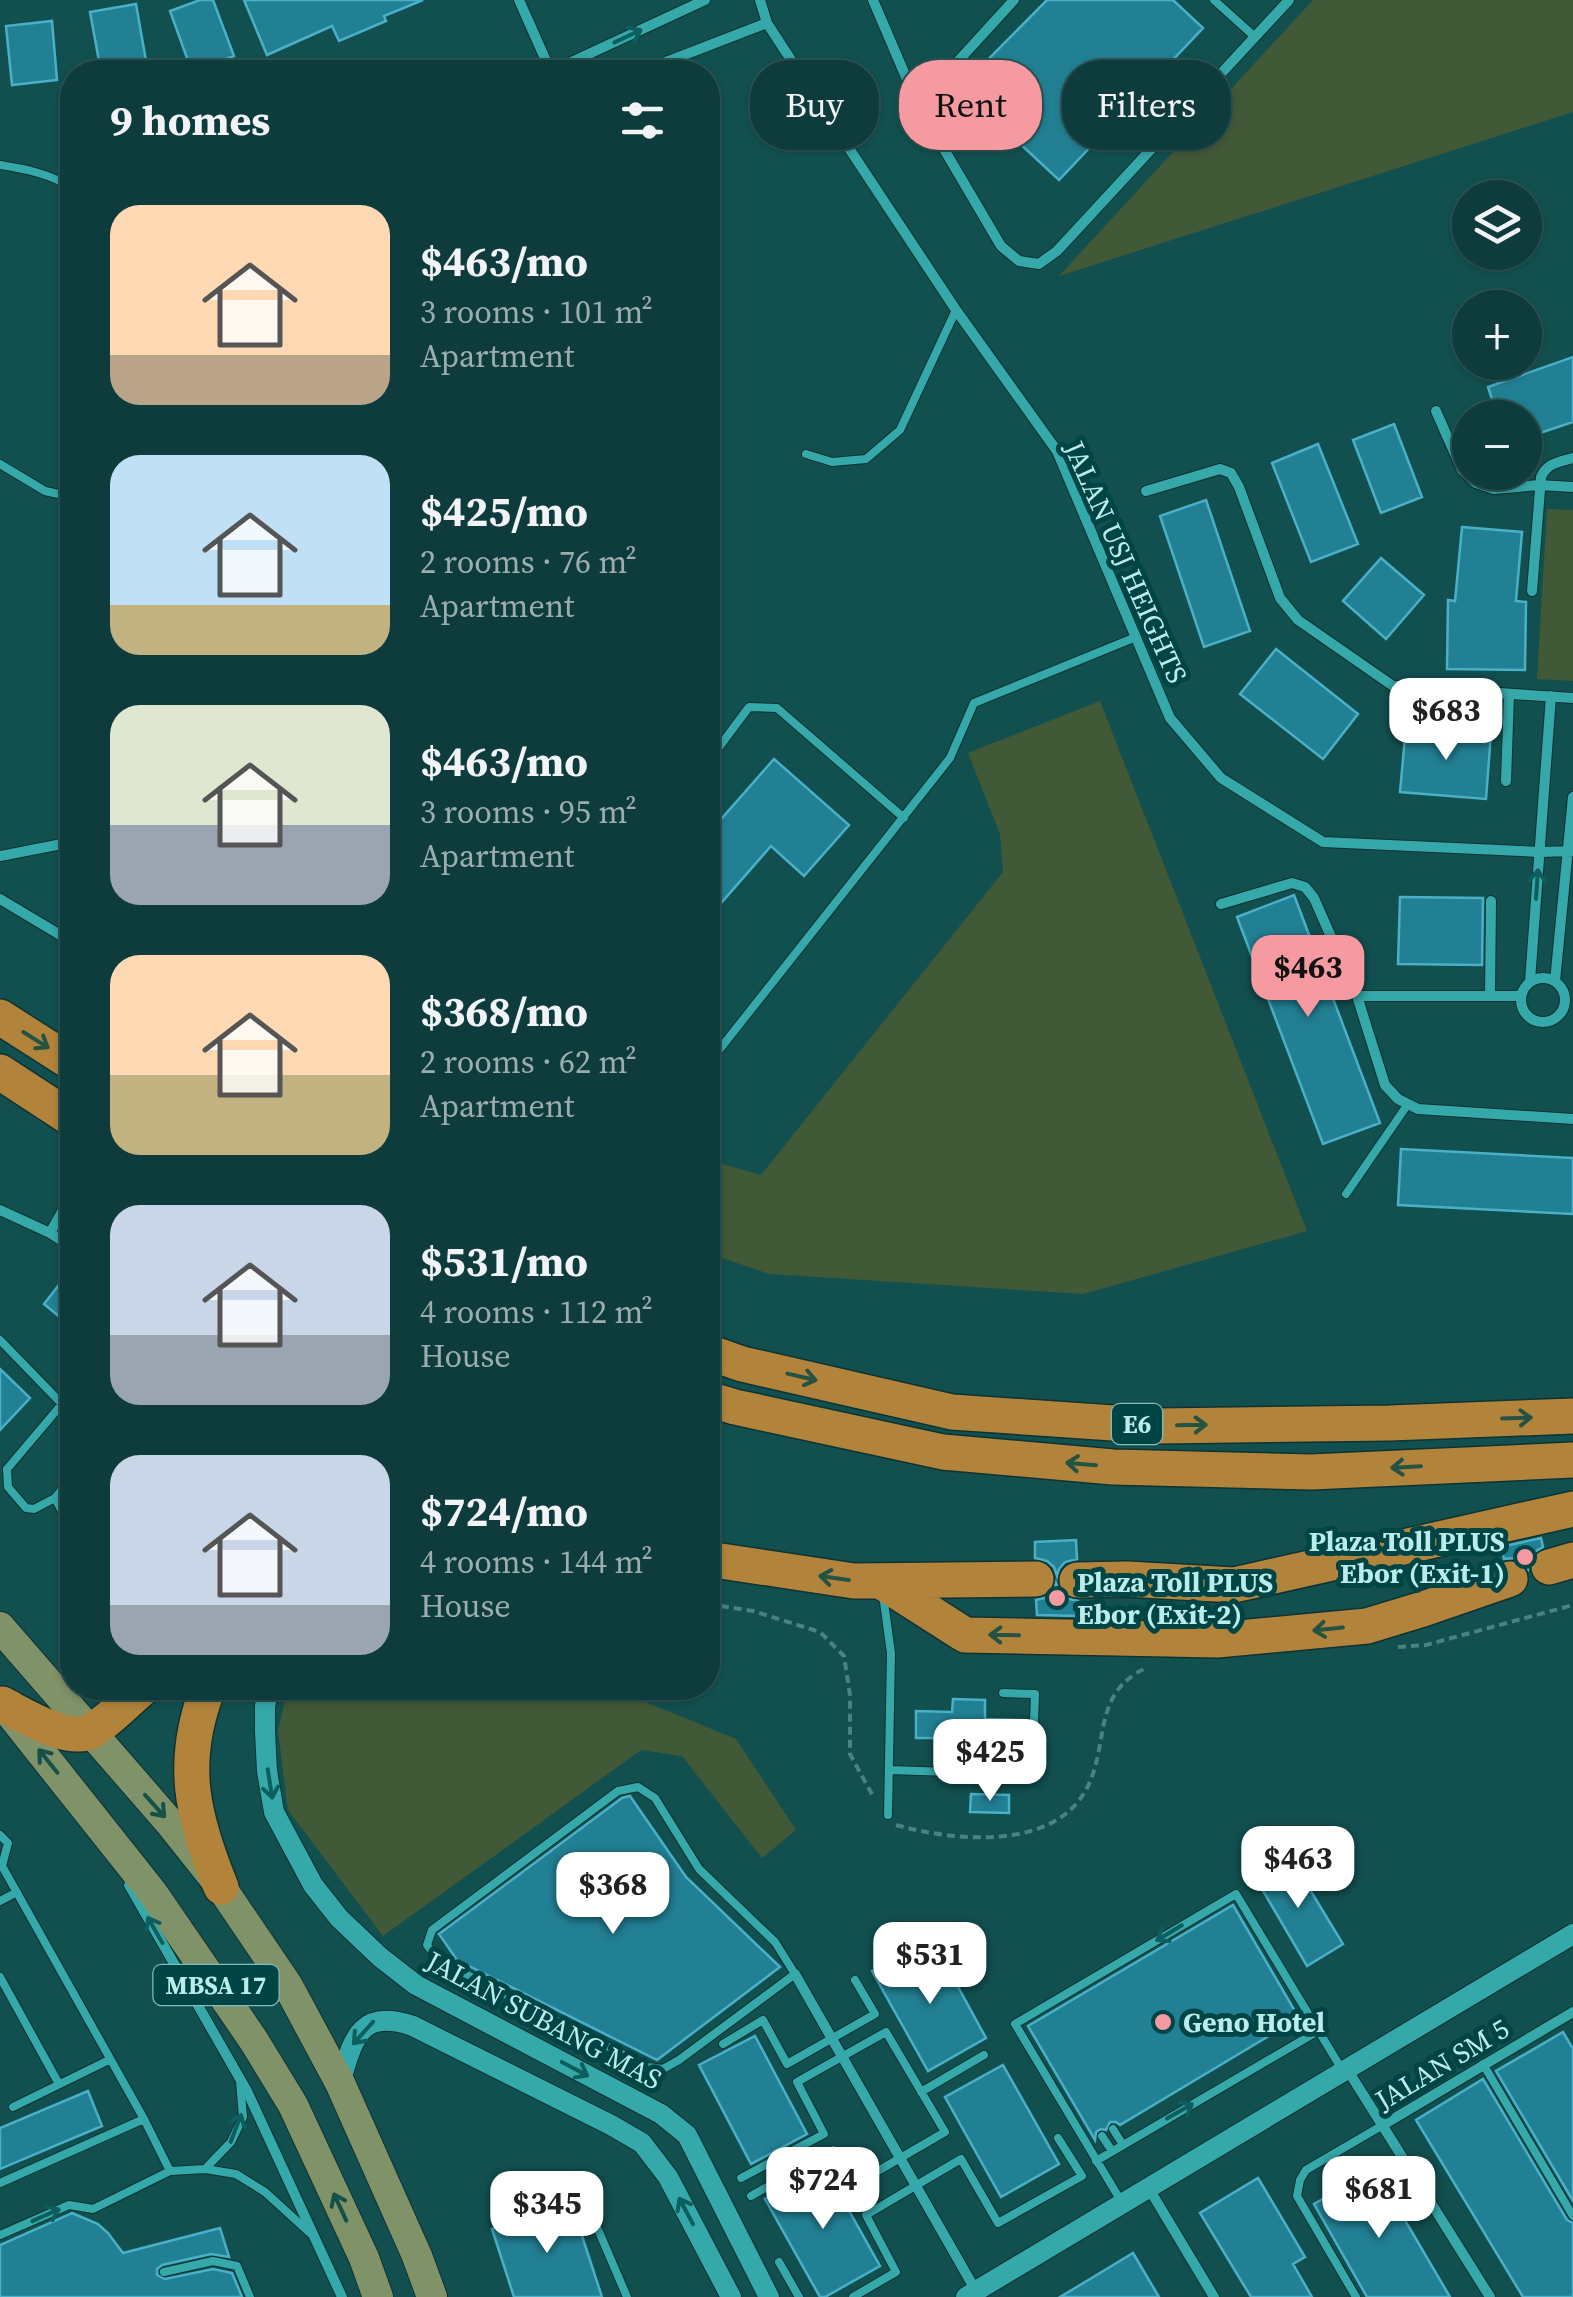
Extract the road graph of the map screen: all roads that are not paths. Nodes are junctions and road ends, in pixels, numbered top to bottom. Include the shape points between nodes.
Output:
1 (519, 0) edge
2 (706, 0) edge
3 (760, 0) edge
4 (873, 0) edge
5 (1014, 0) edge
6 (1214, 0) edge
7 (1290, 0) edge
8 (767, 23) junction
9 (1255, 37) junction
10 (546, 60) edge
11 (577, 60) edge
12 (671, 60) edge
13 (959, 60) edge
14 (899, 61) edge
15 (944, 150) edge
16 (0, 165) edge
17 (60, 180) edge
18 (956, 310) junction
19 (1436, 412) dead end
20 (1452, 448) edge
21 (806, 454) dead end
22 (1573, 458) edge
23 (0, 464) edge
24 (1542, 476) edge
25 (1542, 484) edge
26 (1573, 487) edge
27 (1539, 490) edge
28 (1146, 491) dead end
29 (60, 495) edge
30 (1532, 591) dead end
31 (1136, 636) junction
32 (1509, 694) junction
33 (1551, 696) junction
34 (1573, 698) edge
35 (720, 746) edge
36 (1506, 781) dead end
37 (1573, 797) edge
38 (904, 818) junction
39 (60, 844) edge
40 (1570, 851) edge
41 (1540, 852) junction
42 (0, 856) edge
43 (0, 898) edge
44 (1491, 900) dead end
45 (1220, 904) dead end
46 (60, 935) edge
47 (1530, 981) junction
48 (1556, 981) junction
49 (1356, 996) junction
50 (1490, 996) junction
51 (1520, 996) junction
52 (1569, 1000) edge
53 (0, 1017) edge
54 (720, 1049) edge
55 (60, 1055) edge
56 (0, 1072) edge
57 (1408, 1104) junction
58 (60, 1111) edge
59 (1573, 1119) edge
60 (1346, 1194) dead end
61 (0, 1210) edge
62 (60, 1215) edge
63 (50, 1232) junction
64 (60, 1239) edge
65 (0, 1340) edge
66 (720, 1356) edge
67 (60, 1402) edge
68 (720, 1402) edge
69 (60, 1406) edge
70 (1573, 1416) edge
71 (1573, 1460) edge
72 (60, 1492) edge
73 (55, 1498) junction
74 (60, 1507) edge
75 (1573, 1510) edge
76 (720, 1561) edge
77 (1036, 1579) dead end
78 (1510, 1579) dead end
79 (1077, 1580) dead end
80 (882, 1582) junction
81 (0, 1627) edge
82 (1003, 1693) dead end
83 (60, 1698) edge
84 (62, 1700) edge
85 (129, 1700) edge
86 (205, 1700) edge
87 (266, 1700) edge
88 (1, 1702) edge
89 (90, 1733) junction
90 (889, 1770) junction
91 (84, 1807) junction
92 (888, 1815) road end
93 (0, 1835) edge
94 (1, 1866) edge
95 (221, 1887) junction
96 (16, 1892) junction
97 (0, 1901) edge
98 (1573, 1934) edge
99 (796, 1974) junction
100 (0, 1977) edge
101 (855, 1980) dead end
102 (1573, 2012) edge
103 (1318, 2031) junction
104 (832, 2039) junction
105 (723, 2044) dead end
106 (984, 2055) dead end
107 (843, 2056) junction
108 (109, 2060) junction
109 (1483, 2064) junction
110 (1345, 2070) junction
111 (239, 2077) junction
112 (59, 2084) junction
113 (340, 2084) junction
114 (921, 2092) junction
115 (13, 2107) dead end
116 (144, 2119) junction
117 (1383, 2126) junction
118 (1113, 2129) dead end
119 (1102, 2136) dead end
120 (1058, 2138) dead end
121 (1123, 2144) junction
122 (1112, 2151) junction
123 (900, 2158) junction
124 (1096, 2160) junction
125 (206, 2169) junction
126 (170, 2171) junction
127 (741, 2178) dead end
128 (0, 2183) edge
129 (916, 2186) junction
130 (1148, 2188) junction
131 (534, 2191) dead end
132 (751, 2196) dead end
133 (1123, 2204) junction
134 (1573, 2216) edge
135 (0, 2235) edge
136 (317, 2239) junction
137 (779, 2262) dead end
138 (164, 2272) dead end
139 (764, 2294) edge
140 (971, 2294) edge
141 (250, 2297) edge
142 (342, 2297) edge
143 (378, 2297) edge
144 (432, 2297) edge
145 (627, 2297) edge
146 (731, 2297) edge
147 (799, 2297) edge
148 (853, 2297) edge
149 (1214, 2297) edge
150 (1356, 2297) edge
151 (1490, 2297) edge

1 - 10 street
11 -> 2 street
3 - 8 street, JALAN USJ HEIGHTS
4 - 14 street
5 - 13 street
6 - 9 lane
7 - 9 street
8 - 12 street
8 - 18 street, JALAN USJ HEIGHTS
9 - 15 street via 1039,264 1001,246
16 - 17 lane
18 - 21 lane via 900,430 866,459 832,462
18 - 31 street, JALAN USJ HEIGHTS via 1057,451
19 - 20 street
22 - 24 street via 1545,468
23 - 29 lane
25 - 26 street
27 - 30 street
28 - 32 street via 1220,469 1231,473 1280,598 1298,620 1393,686
31 - 38 lane via 974,703 950,758
31 - 41 street, JALAN USJ HEIGHTS via 1170,718 1221,778 1323,842
32 - 33 street
32 - 36 street
33 - 34 street
33 - 41 street
35 - 38 lane via 749,707 776,708
37 - 40 street
38 - 54 lane
39 - 42 street
40 - 41 street, JALAN USJ HEIGHTS
40 - 48 street
47 -> 41 street
43 - 46 street
44 - 50 street
45 - 49 street via 1292,883 1305,888
47 - 48 street
47 - 51 street
48 - 52 street
49 - 50 street
49 - 57 street via 1385,1085
50 - 51 street
51 - 52 street via 1528,1016 1540,1022 1555,1019
53 -> 55 highway
56 - 58 highway
57 - 59 street
57 - 60 lane
61 - 63 street
62 - 63 street
63 - 64 street
65 - 67 lane
66 -> 70 highway, E6 via 952,1412 1157,1426
71 -> 68 highway, E6 via 1311,1472 1113,1467 944,1452
69 - 73 lane via 8,1468 8,1487 26,1508
72 - 73 lane
73 - 74 lane
75 - 79 highway via 1234,1585
80 -> 76 highway
77 - 80 highway
78 -> 80 highway via 1367,1626 1217,1640 965,1634
80 - 90 lane via 892,1652
81 - 83 main road, MBSA 17
82 - 90 lane via 1035,1694 1033,1748 1014,1774
84 - 89 main road, MBSA 17
85 - 89 highway
86 - 95 highway via 192,1744 193,1786 202,1841
87 -> 139 street, JALAN SUBANG MAS via 274,1812 312,1885 416,1985 661,2114 686,2135
88 - 89 highway via 54,1730
91 -> 88 main road, MBSA 17
89 -> 95 main road, MBSA 17
90 - 92 lane
111 -> 91 street
143 -> 91 main road, MBSA 17 via 286,2094 152,1892
93 - 94 lane via 8,1843
94 - 96 lane
95 - 113 main road, MBSA 17 via 288,1986
96 - 97 lane
96 - 108 lane
98 - 110 street
99 - 99 lane via 774,1942 699,1869 655,1798 638,1787 618,1791 432,1930 428,1945 438,1960 663,2069
99 - 104 street
100 - 112 lane
101 - 104 lane via 875,2014
102 - 109 street, JALAN SM 5
103 - 110 lane
121 -> 103 lane
103 -> 124 lane via 1236,1894 1014,2024
104 - 105 lane via 787,2064 763,2020
104 - 107 street
106 - 114 lane
107 - 114 lane via 886,2032
107 - 123 street
107 - 127 lane via 796,2082 824,2134
108 - 112 lane
108 - 116 lane
109 - 117 street, JALAN SM 5
109 - 134 lane
110 - 117 street
110 - 130 street
125 -> 111 lane via 243,2117
111 - 136 street
112 - 115 lane
113 - 144 main road, MBSA 17
146 -> 113 street via 668,2177 642,2143 611,2125 395,2020 376,2020 361,2030
114 - 123 lane via 945,2132
116 - 126 lane
116 - 128 lane
117 - 150 lane, JALAN SM 5 via 1306,2170 1297,2196
117 - 151 street
118 - 121 lane
119 - 122 lane
120 - 129 lane via 1082,2176 998,2222 961,2159
121 - 122 lane
122 - 124 lane
123 - 129 street
123 - 132 lane via 852,2186 833,2150
124 - 133 lane
125 - 126 lane
125 - 136 lane via 236,2174 265,2192
135 -> 126 lane via 69,2205 93,2208
129 - 140 street
129 - 148 lane via 866,2215 896,2272
130 - 133 street
130 - 149 street
131 - 145 lane via 572,2191 588,2206
133 - 140 street
136 - 142 street
137 - 147 lane
138 - 141 lane via 214,2261 238,2266

